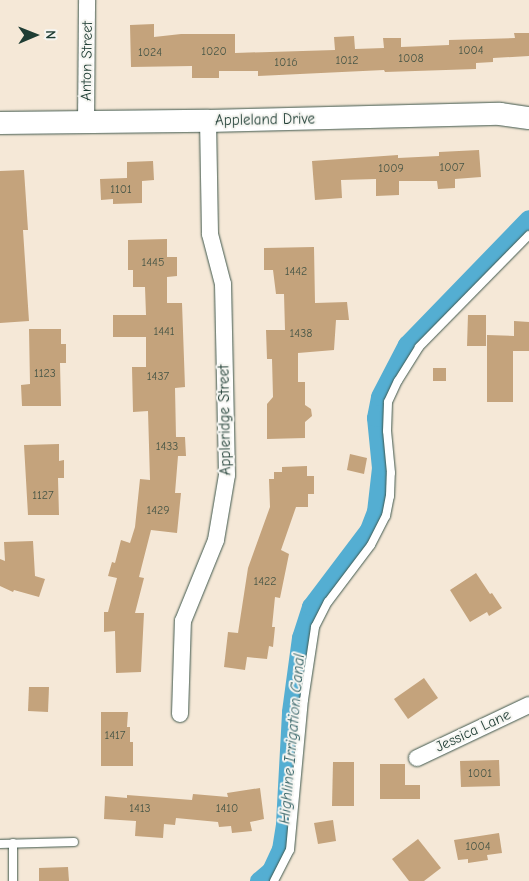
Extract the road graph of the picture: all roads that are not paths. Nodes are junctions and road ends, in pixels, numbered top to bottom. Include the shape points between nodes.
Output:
1 (87, 0) edge
2 (529, 118) edge
3 (208, 121) junction
4 (86, 122) junction
5 (0, 123) edge
6 (529, 235) edge
7 (529, 705) edge
8 (180, 714) dead end
9 (417, 758) dead end
10 (74, 842) dead end
11 (12, 843) junction
12 (0, 844) edge
13 (13, 881) edge
14 (274, 881) edge

1 - 4 street, Anton Street
2 - 3 street, Appleland Drive via 500,114
3 - 4 street, Appleland Drive
3 - 8 street, Appleridge Street via 210,234 223,284 227,475 216,540 183,621
4 - 5 street, Appleland Drive
6 - 14 lane via 419,347 388,402 391,473 386,516 371,545 328,602 315,627 304,700 290,850
7 - 9 street, Jessica Lane
10 - 11 lane
11 - 12 lane
11 - 13 lane

